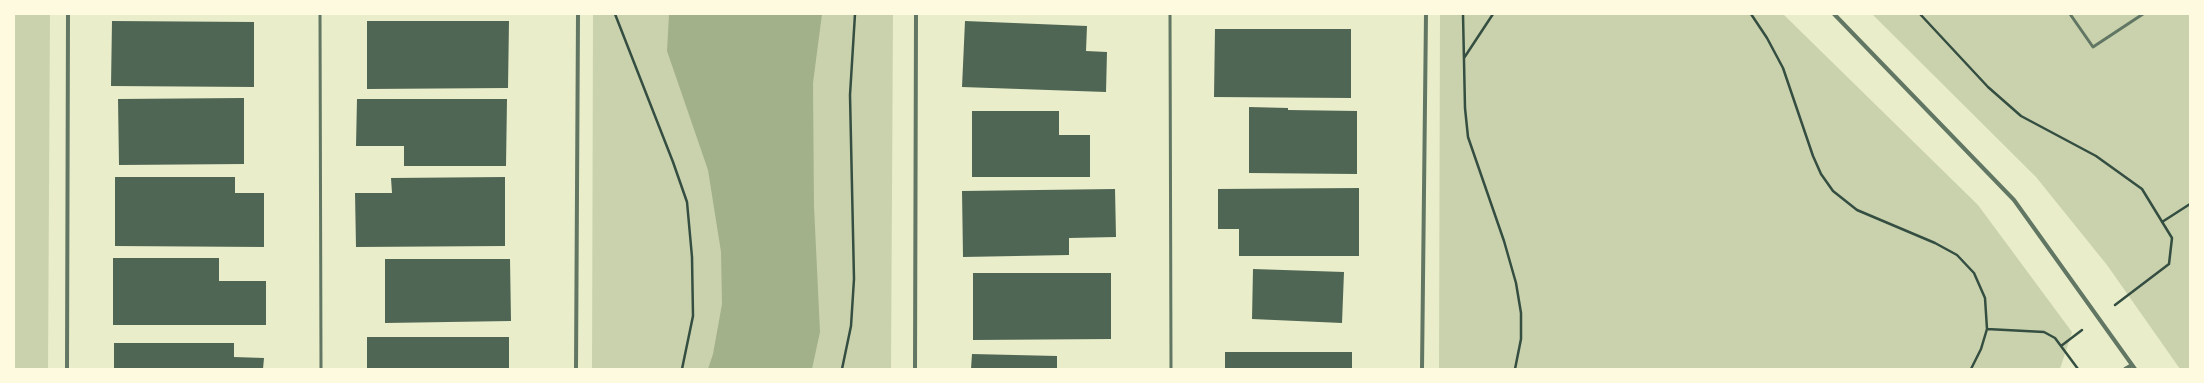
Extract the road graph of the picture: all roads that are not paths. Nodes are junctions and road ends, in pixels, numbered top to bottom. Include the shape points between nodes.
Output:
1 (68, 14) edge
2 (320, 14) edge
3 (578, 14) edge
4 (916, 14) edge
5 (1170, 14) edge
6 (1426, 14) edge
7 (1834, 14) edge
8 (2070, 14) edge
9 (2143, 14) edge
10 (2133, 367) edge
11 (67, 369) edge
12 (321, 369) edge
13 (576, 369) edge
14 (915, 369) edge
15 (1172, 369) edge
16 (1422, 369) edge
17 (2125, 369) edge

1 - 11 street
2 - 12 lane
3 - 13 street
4 - 14 street
5 - 15 lane
6 - 16 street
7 - 10 street via 2014,200
8 - 9 lane via 2093,47
10 - 17 street

